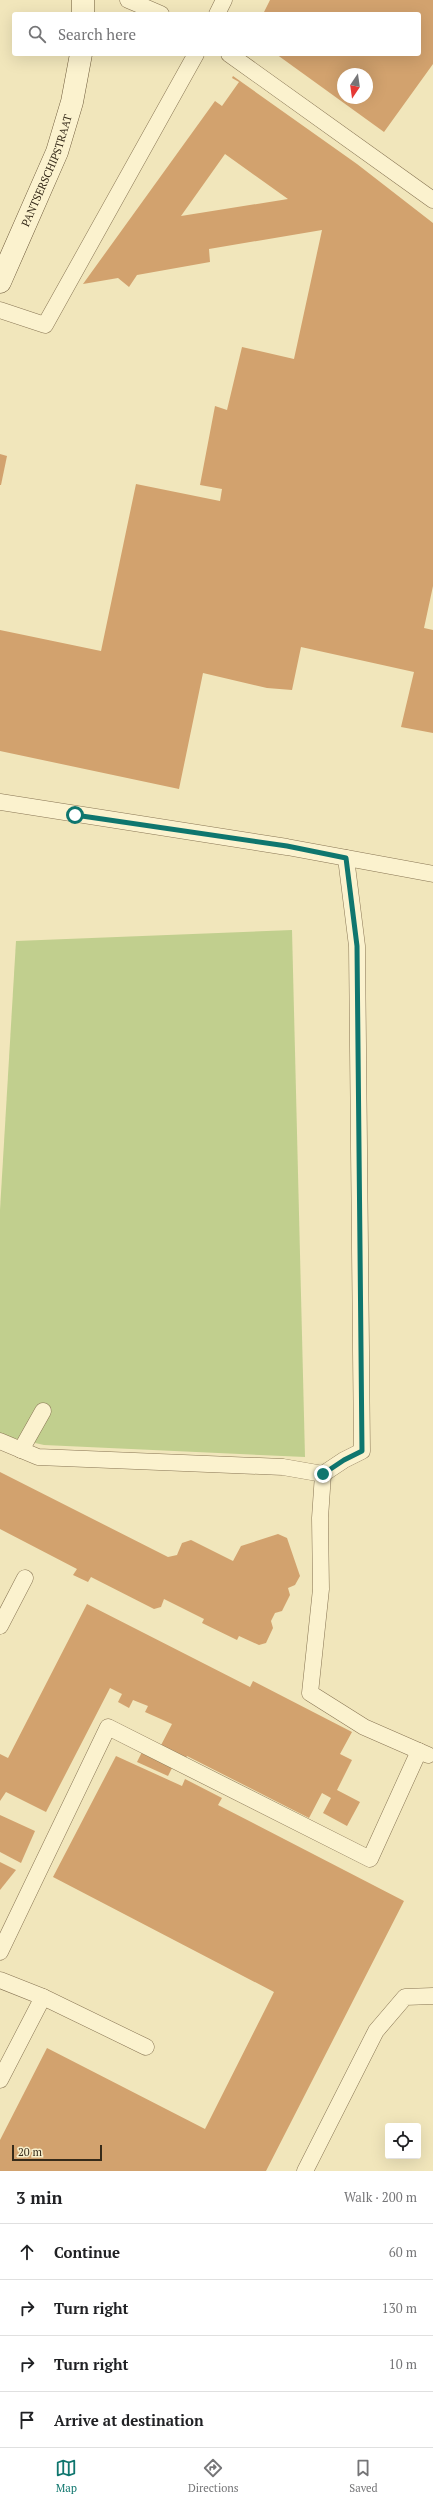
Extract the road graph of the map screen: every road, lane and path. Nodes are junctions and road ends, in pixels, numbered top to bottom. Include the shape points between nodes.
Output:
1 (83, 0) edge
2 (128, 0) edge
3 (224, 0) edge
4 (83, 12) edge
5 (156, 12) edge
6 (218, 12) edge
7 (80, 56) edge
8 (195, 56) edge
9 (232, 56) edge
10 (433, 200) edge
11 (0, 282) edge
12 (0, 310) edge
13 (0, 802) edge
14 (346, 858) junction
15 (433, 874) edge
16 (43, 1411) dead end
17 (0, 1441) edge
18 (21, 1450) junction
19 (323, 1474) junction
20 (26, 1578) dead end
21 (0, 1626) edge
22 (0, 1952) edge
23 (0, 1980) edge
24 (433, 1996) edge
25 (43, 1997) junction
26 (146, 2047) dead end
27 (0, 2080) edge
28 (306, 2171) edge

1 - 4 main road
2 - 5 lane
3 - 6 lane
7 - 11 main road, PANTSERSCHIPSTRAAT via 72,102 57,152
8 - 12 lane via 45,325
9 - 10 lane
13 - 14 lane
14 - 15 lane
14 - 19 lane via 357,946 362,1451
16 - 18 lane
17 - 18 lane
18 - 19 lane via 38,1457 283,1467
19 - 22 lane via 320,1518 321,1589 310,1693 364,1727 424,1753 370,1859 108,1727
20 - 21 lane
23 - 25 lane
24 - 28 lane via 405,1997 376,2031
25 - 26 lane
25 - 27 lane

